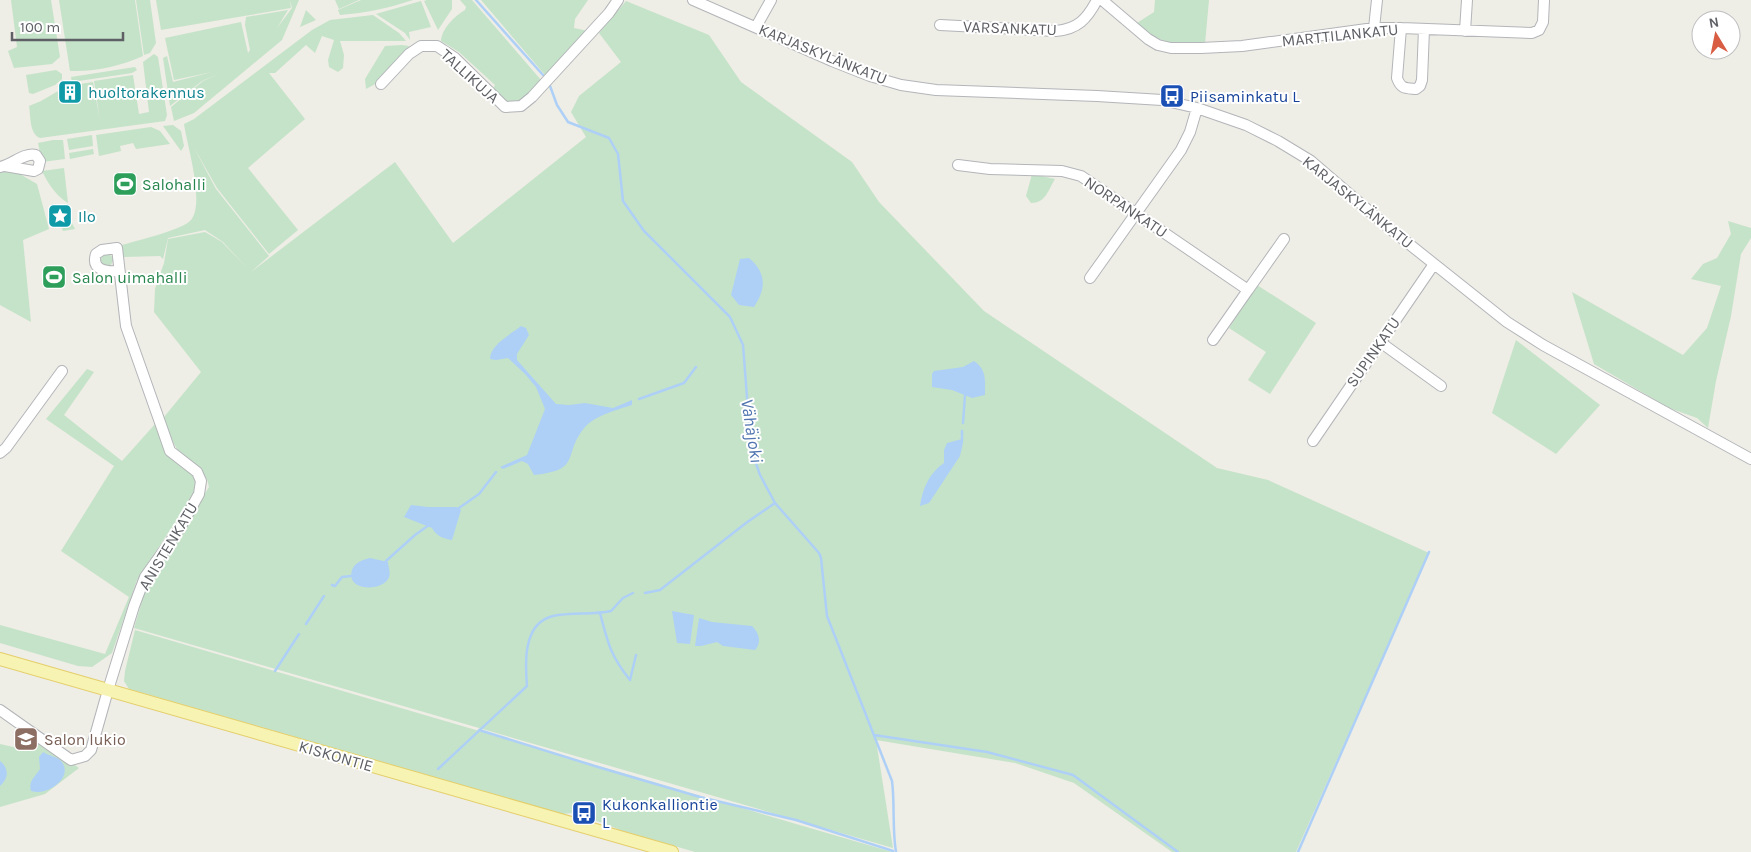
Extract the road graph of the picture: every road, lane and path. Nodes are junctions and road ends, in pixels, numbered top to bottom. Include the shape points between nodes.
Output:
1 (618, 0) edge
2 (693, 0) edge
3 (771, 0) edge
4 (1097, 0) edge
5 (1102, 0) edge
6 (1377, 0) edge
7 (1467, 0) edge
8 (1544, 0) edge
9 (940, 25) dead end
10 (756, 27) junction
11 (1374, 28) junction
12 (1401, 28) junction
13 (1424, 29) junction
14 (1465, 31) junction
15 (381, 84) dead end
16 (1197, 108) junction
17 (958, 165) dead end
18 (1136, 214) junction
19 (1284, 239) dead end
20 (1434, 264) junction
21 (118, 271) dead end
22 (1090, 278) dead end
23 (1248, 290) junction
24 (1213, 340) dead end
25 (1380, 342) junction
26 (62, 371) dead end
27 (1442, 386) dead end
28 (1312, 440) dead end
29 (2, 449) edge
30 (1751, 459) edge
31 (0, 659) edge
32 (108, 690) junction
33 (0, 710) edge
34 (654, 850) edge
35 (672, 852) edge

1 - 15 street, TALLIKUJA via 521,106 505,107 455,58 437,46 421,46 409,54
2 - 10 street, KARJASKYLÄNKATU
3 - 10 street
4 - 9 street, VARSANKATU via 1078,25 1066,30
5 - 11 street, MARTTILANKATU via 1154,43 1171,48 1242,46
6 - 11 street
7 - 14 street
8 - 14 street, MARTTILANKATU via 1543,22 1539,30 1532,33
10 - 16 street, KARJASKYLÄNKATU via 870,76 901,85 936,90 1154,99
11 - 12 street, MARTTILANKATU
12 - 13 street, MARTTILANKATU
12 - 13 street via 1397,78 1404,88 1416,89 1422,80
13 - 14 street, MARTTILANKATU
16 - 18 street via 1181,150
16 - 20 street, KARJASKYLÄNKATU via 1256,130 1311,161
17 - 18 street, NORPANKATU via 1062,170 1081,176
18 - 22 street
18 - 23 street, NORPANKATU
19 - 23 street
20 - 25 street, SUPINKATU
20 - 30 street, KARJASKYLÄNKATU via 1507,322 1543,345
21 - 32 street, ANISTENKATU via 126,326 170,451 197,472 201,481 199,494 180,528 145,577
23 - 24 street
25 - 27 street
25 - 28 street, SUPINKATU
26 - 29 street
31 - 32 main road, KISKONTIE
32 - 33 street via 91,750 85,756 71,760
32 - 34 main road, KISKONTIE
34 - 35 main road, KISKONTIE

